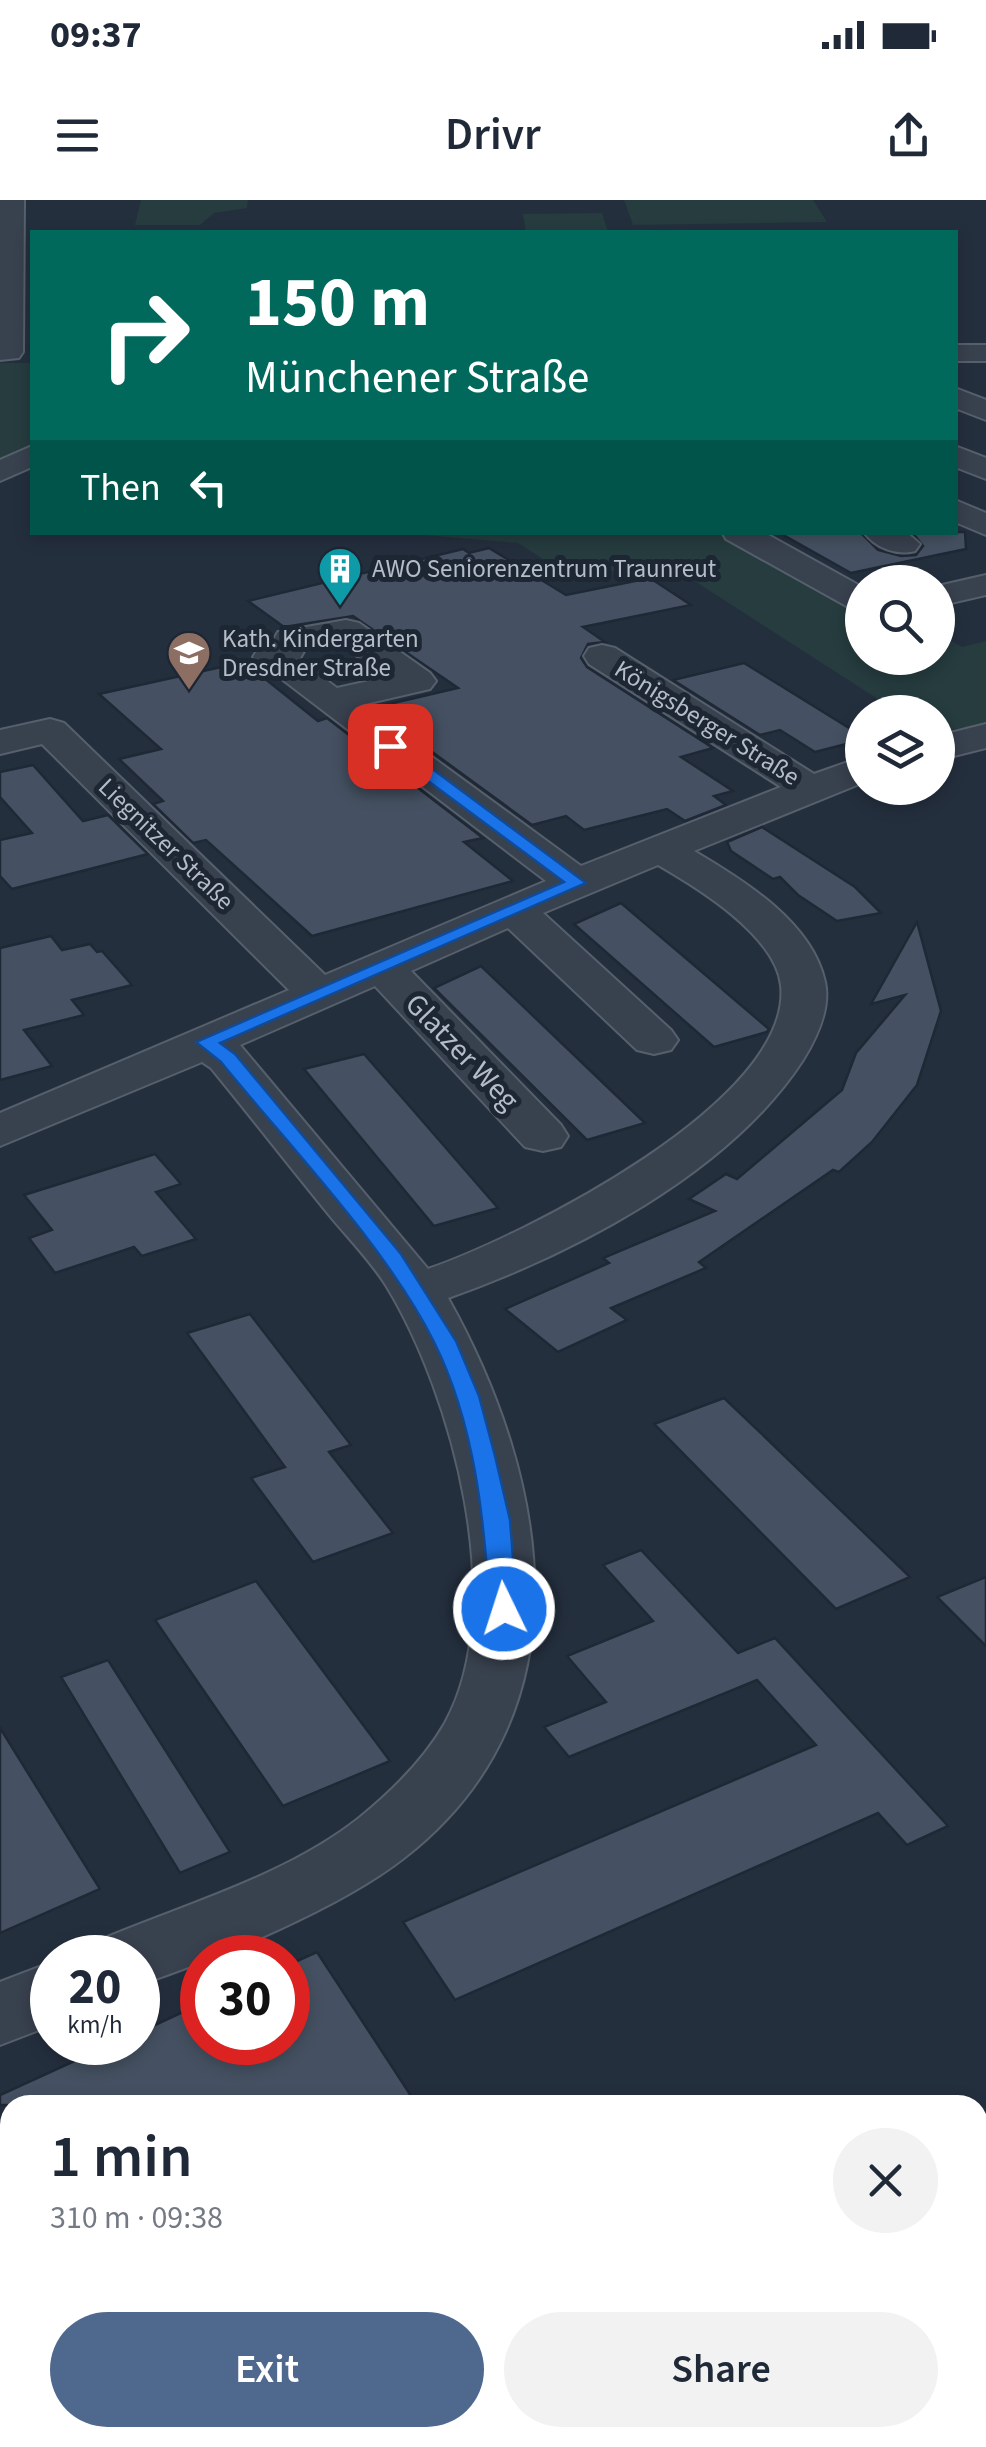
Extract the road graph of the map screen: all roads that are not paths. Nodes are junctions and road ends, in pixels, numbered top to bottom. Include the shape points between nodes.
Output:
1 (12, 200) edge
2 (0, 352) edge
3 (958, 353) edge
4 (986, 353) edge
5 (958, 397) edge
6 (986, 411) edge
7 (986, 422) edge
8 (958, 427) edge
9 (30, 456) edge
10 (958, 456) edge
11 (986, 470) edge
12 (0, 472) edge
13 (958, 511) edge
14 (986, 525) edge
15 (743, 535) edge
16 (986, 585) edge
17 (845, 592) edge
18 (955, 592) edge
19 (602, 656) dead end
20 (331, 701) junction
21 (986, 736) edge
22 (0, 742) edge
23 (955, 744) edge
24 (845, 776) edge
25 (812, 790) junction
26 (660, 849) junction
27 (577, 883) junction
28 (515, 910) junction
29 (382, 968) junction
30 (319, 994) junction
31 (654, 1040) dead end
32 (206, 1042) junction
33 (0, 1131) edge
34 (543, 1136) dead end
35 (416, 1291) junction
36 (160, 1945) edge
37 (30, 2002) edge
38 (0, 2015) edge

1 - 2 street via 9,352
3 - 4 street
5 - 6 street
7 - 8 street
9 - 12 street
10 - 11 street
13 - 14 street
15 - 17 street
16 - 18 street
19 - 25 street, Königsberger Straße
20 - 20 street via 280,654 287,642 346,631 417,681
20 - 27 street
21 - 23 street
22 - 30 street, Liegnitzer Straße via 50,731
24 - 25 street
25 - 26 street
26 - 27 street
26 - 35 street via 741,902 783,942 804,983 804,1020 785,1059 744,1105 623,1194 533,1244
27 - 28 street
28 - 29 street
28 - 31 street
29 - 30 street
29 - 34 street, Glatzer Weg
30 - 32 street
32 - 33 street
32 - 35 street via 228,1058
35 - 36 street via 468,1396 497,1520 504,1609 492,1686 464,1749 404,1819 334,1869
37 - 38 street

